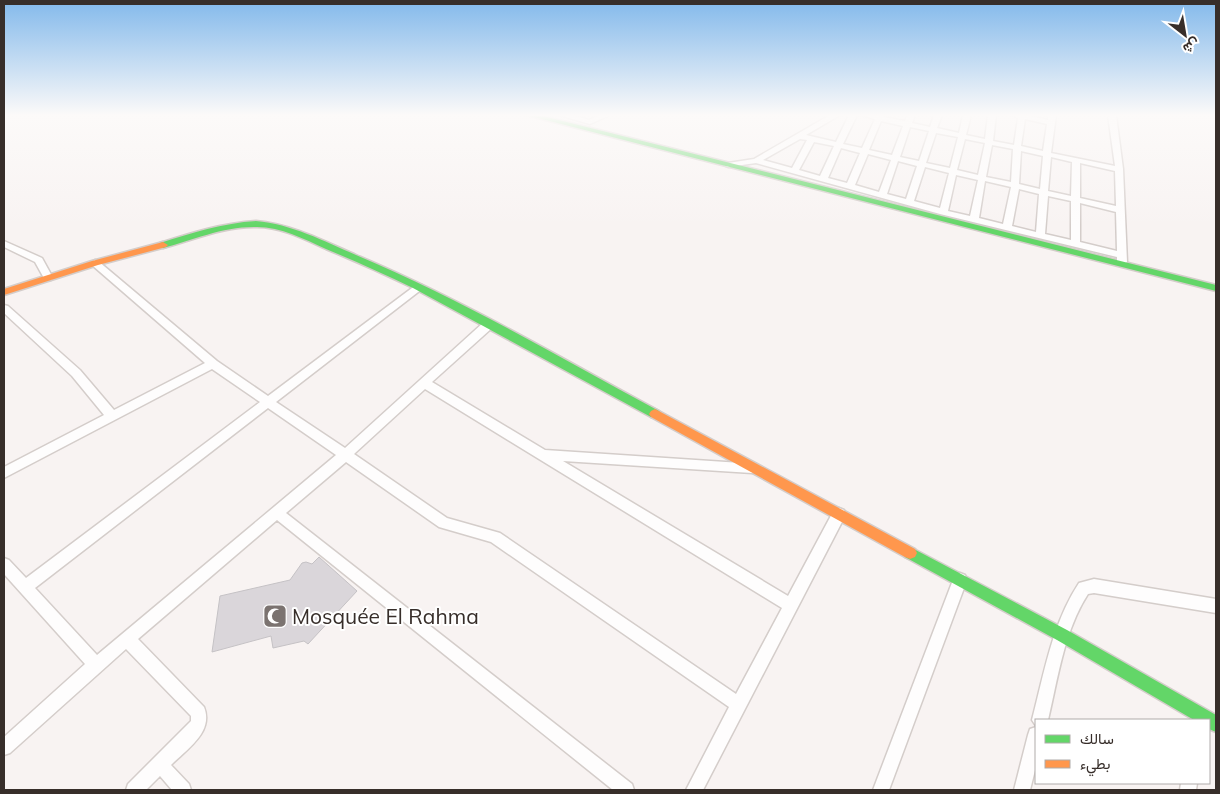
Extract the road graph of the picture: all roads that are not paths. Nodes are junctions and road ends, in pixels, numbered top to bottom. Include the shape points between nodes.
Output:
1 (677, 152) edge
2 (771, 152) edge
3 (805, 152) edge
4 (835, 152) edge
5 (865, 152) edge
6 (870, 152) edge
7 (897, 152) edge
8 (926, 152) edge
9 (958, 152) edge
10 (987, 152) edge
11 (1017, 152) edge
12 (1037, 152) edge
13 (1117, 152) edge
14 (1047, 154) junction
15 (895, 158) junction
16 (1076, 160) junction
17 (756, 161) junction
18 (922, 164) junction
19 (728, 165) junction
20 (1119, 169) junction
21 (794, 171) junction
22 (954, 171) junction
23 (982, 178) junction
24 (822, 179) junction
25 (1015, 186) junction
26 (850, 187) junction
27 (1044, 192) junction
28 (882, 195) junction
29 (1076, 200) junction
30 (909, 203) junction
31 (1120, 210) junction
32 (943, 212) junction
33 (974, 219) junction
34 (1007, 227) junction
35 (1040, 235) junction
36 (4, 244) edge
37 (1075, 244) junction
38 (1121, 260) junction
39 (95, 263) junction
40 (48, 278) junction
41 (419, 287) junction
42 (1216, 288) edge
43 (4, 292) edge
44 (4, 308) edge
45 (488, 325) junction
46 (212, 364) junction
47 (424, 383) junction
48 (268, 401) junction
49 (112, 417) junction
50 (345, 455) junction
51 (543, 455) junction
52 (754, 468) junction
53 (5, 469) edge
54 (277, 513) junction
55 (839, 514) junction
56 (4, 564) edge
57 (960, 580) junction
58 (25, 587) junction
59 (791, 606) junction
60 (1216, 606) edge
61 (1062, 635) junction
62 (127, 639) junction
63 (96, 665) junction
64 (739, 705) junction
65 (1198, 717) edge
66 (1040, 719) edge
67 (1035, 739) edge
68 (4, 747) edge
69 (160, 764) junction
70 (134, 790) edge
71 (183, 790) edge
72 (626, 790) edge
73 (694, 790) edge
74 (881, 790) edge
75 (1022, 790) edge

1 - 19 street
2 - 17 street
3 - 21 street
4 - 24 street
5 - 26 street
6 - 15 street
7 - 15 street
8 - 18 street
9 - 22 street
10 - 23 street
11 - 25 street
12 - 14 street
13 - 20 street
14 - 16 street
14 - 27 street
15 - 18 street
15 - 28 street
16 - 20 street
16 - 29 street
17 - 19 street
17 - 21 street
18 - 22 street
18 - 30 street
19 - 38 street
20 - 31 street
21 - 24 street
22 - 23 street
22 - 32 street
23 - 25 street
23 - 33 street
24 - 26 street
25 - 27 street
25 - 34 street
26 - 28 street
27 - 29 street
27 - 35 street
28 - 30 street
29 - 31 street
29 - 37 street
30 - 32 street
31 - 38 street
32 - 33 street
33 - 34 street
34 - 35 street
35 - 37 street
36 - 40 street via 39,260
37 - 38 street
38 - 42 street
39 - 40 street
39 - 41 street via 214,231 255,224 305,237
39 - 46 street
40 - 43 street
41 - 45 street
41 - 48 street
44 - 49 street via 86,383
45 - 47 street
45 - 52 street
46 - 48 street
46 - 49 street
47 - 50 street
47 - 51 street
48 - 50 street
48 - 58 street
49 - 53 street
50 - 54 street
50 - 64 street via 444,523 495,537
51 - 52 street
51 - 59 street
52 - 55 street
54 - 62 street
54 - 72 street
55 - 57 street
55 - 59 street
56 - 58 street
57 - 61 street
57 - 74 street
58 - 63 street
59 - 64 street
60 - 61 street via 1094,586 1084,588 1079,594
61 - 65 street
61 - 66 street
62 - 63 street
62 - 69 street via 198,712 199,723 193,732
63 - 68 street
64 - 73 street
67 - 75 street
69 - 70 street
69 - 71 street

